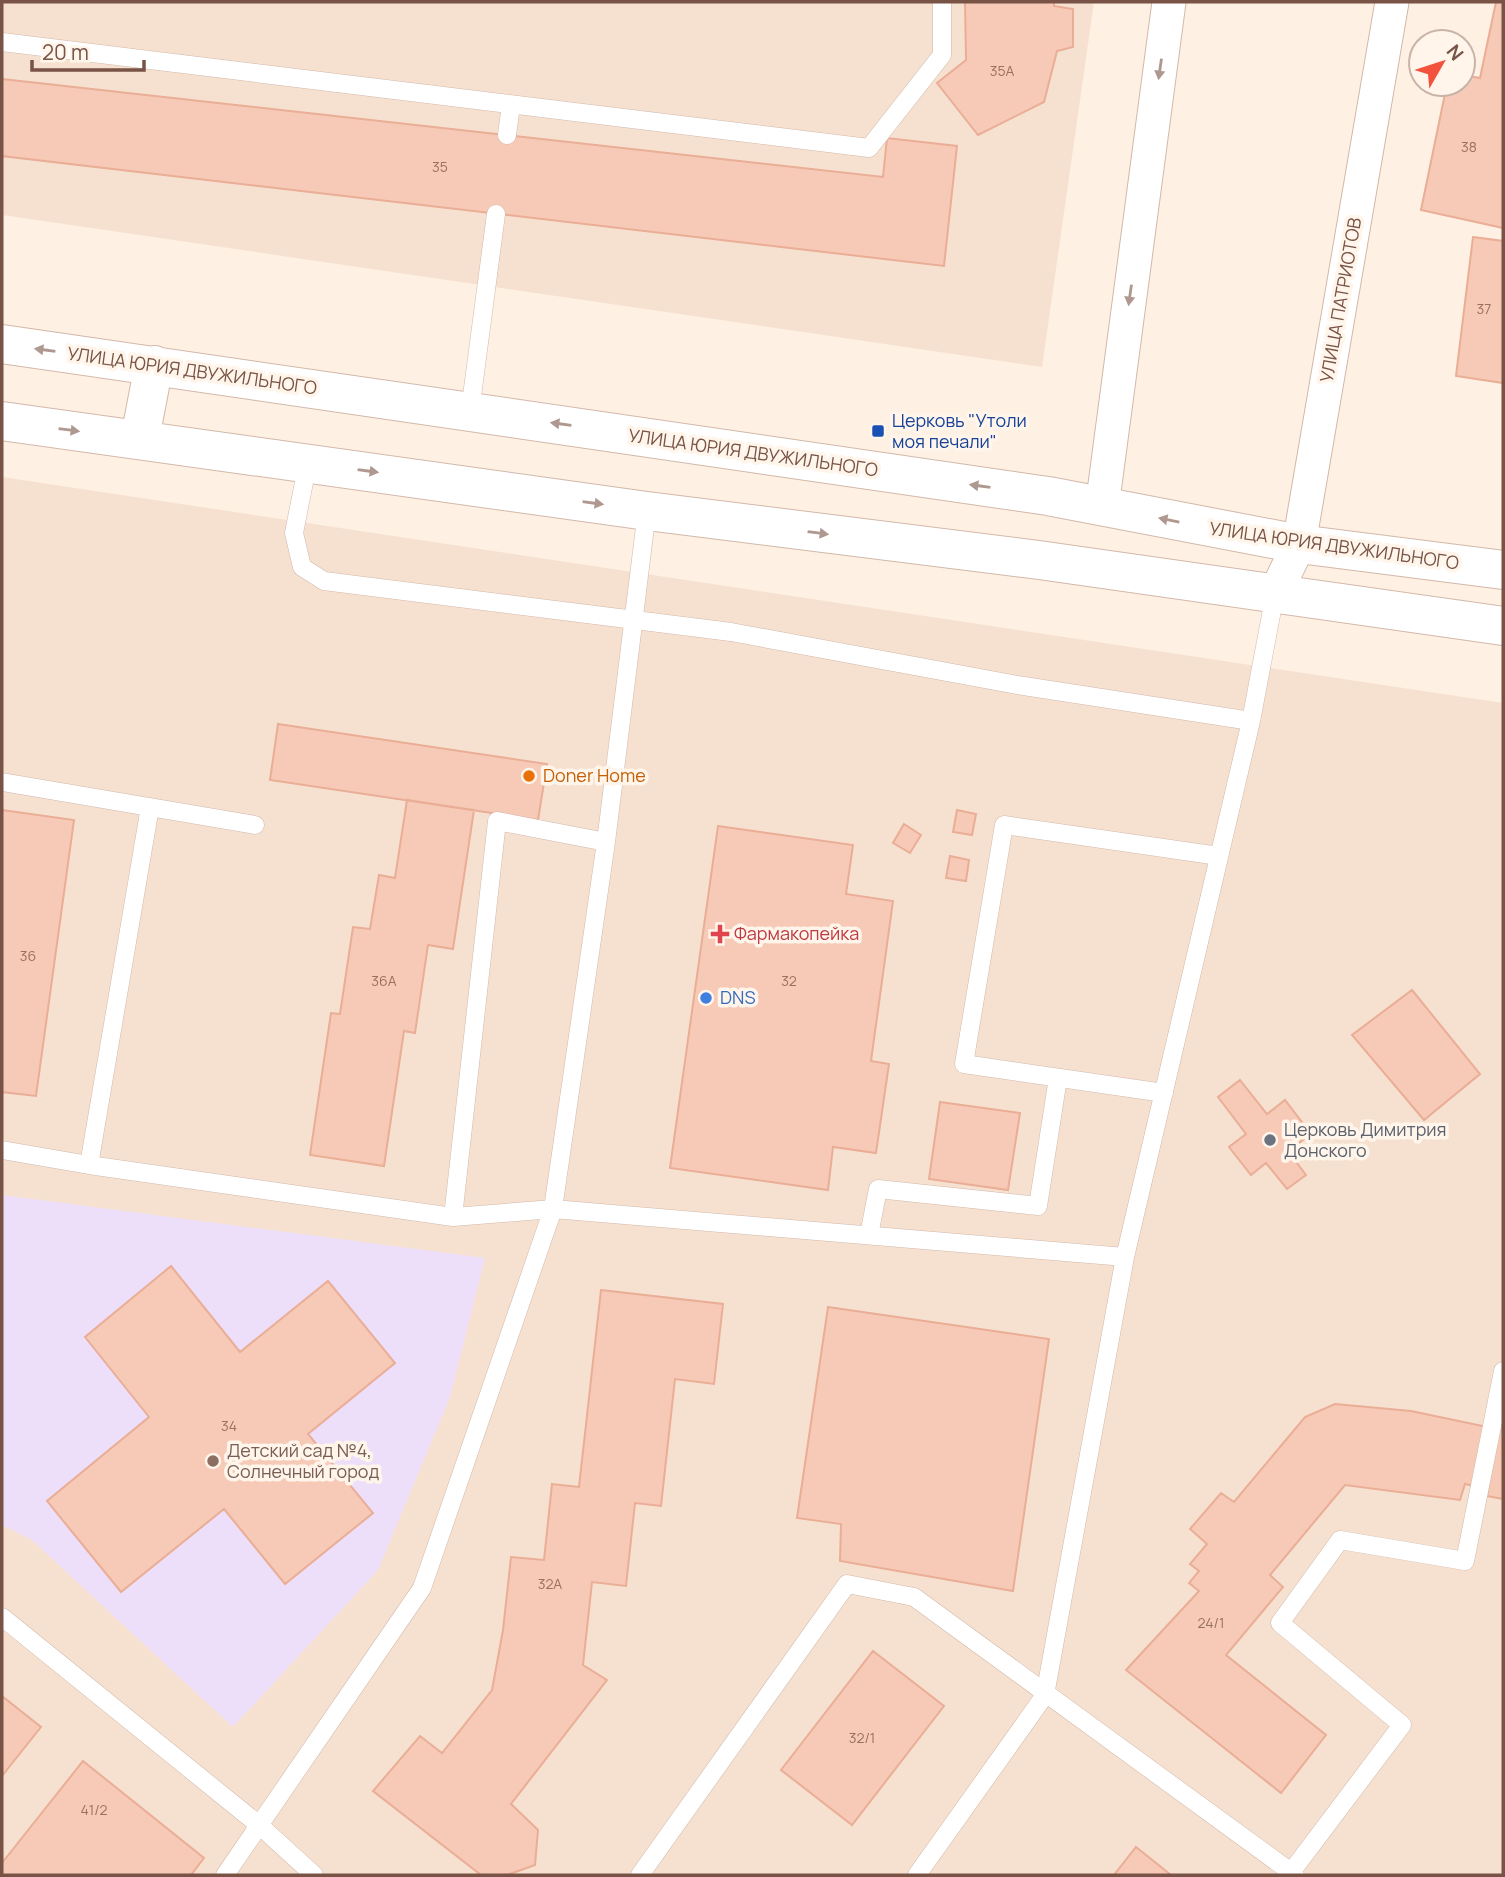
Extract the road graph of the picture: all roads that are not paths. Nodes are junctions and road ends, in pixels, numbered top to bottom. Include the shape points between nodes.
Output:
1 (942, 2) edge
2 (1169, 2) edge
3 (1392, 2) edge
4 (2, 42) edge
5 (512, 105) junction
6 (507, 135) dead end
7 (495, 214) dead end
8 (2, 344) edge
9 (154, 365) junction
10 (470, 411) junction
11 (2, 421) edge
12 (140, 438) junction
13 (308, 462) junction
14 (1102, 507) junction
15 (647, 511) junction
16 (1299, 544) junction
17 (1503, 570) edge
18 (1275, 594) junction
19 (633, 621) junction
20 (1503, 626) edge
21 (1251, 720) junction
22 (2, 782) edge
23 (150, 807) junction
24 (255, 825) dead end
25 (606, 842) junction
26 (1219, 856) junction
27 (1058, 1078) junction
28 (1164, 1093) junction
29 (2, 1150) edge
30 (89, 1165) junction
31 (553, 1209) junction
32 (453, 1217) junction
33 (869, 1235) junction
34 (1125, 1257) junction
35 (1503, 1371) edge
36 (2, 1617) edge
37 (1045, 1695) junction
38 (259, 1825) junction
39 (1292, 1874) edge
40 (225, 1875) edge
41 (314, 1875) edge
42 (640, 1875) edge
43 (918, 1875) edge

1 - 5 lane via 942,55 869,148
2 -> 14 street
3 - 16 street, УЛИЦА ПАТРИОТОВ
4 - 5 lane
5 - 6 lane
7 - 10 lane
9 -> 8 street, УЛИЦА ЮРИЯ ДВУЖИЛЬНОГО
9 - 10 street, УЛИЦА ЮРИЯ ДВУЖИЛЬНОГО
9 - 12 street
14 -> 10 street, УЛИЦА ЮРИЯ ДВУЖИЛЬНОГО
11 -> 12 street
12 - 13 street
13 -> 15 street
13 - 19 lane via 293,534 302,566 324,581
16 -> 14 street, УЛИЦА ЮРИЯ ДВУЖИЛЬНОГО
15 -> 18 street
15 - 19 lane
16 - 17 street, УЛИЦА ЮРИЯ ДВУЖИЛЬНОГО
16 - 18 street, УЛИЦА ПАТРИОТОВ
18 - 20 street
18 - 21 lane
19 - 21 lane via 731,632 1017,685
19 - 25 lane
21 - 26 lane
22 - 23 lane
23 - 24 lane
23 - 30 lane
25 - 31 lane
25 - 32 lane via 497,821
26 - 27 lane via 1004,825 964,1064
26 - 28 lane
27 - 28 lane
27 - 33 lane via 1038,1206 878,1188
28 - 34 lane
29 - 30 lane
30 - 32 lane
31 - 32 lane
31 - 33 lane
31 - 38 lane via 422,1588
33 - 34 lane
34 - 37 lane
35 - 39 lane via 1465,1561 1340,1540 1280,1623 1402,1725
36 - 38 lane
37 - 39 lane
37 - 42 lane via 914,1597 847,1584
37 - 43 lane
38 - 40 lane
38 - 41 lane

